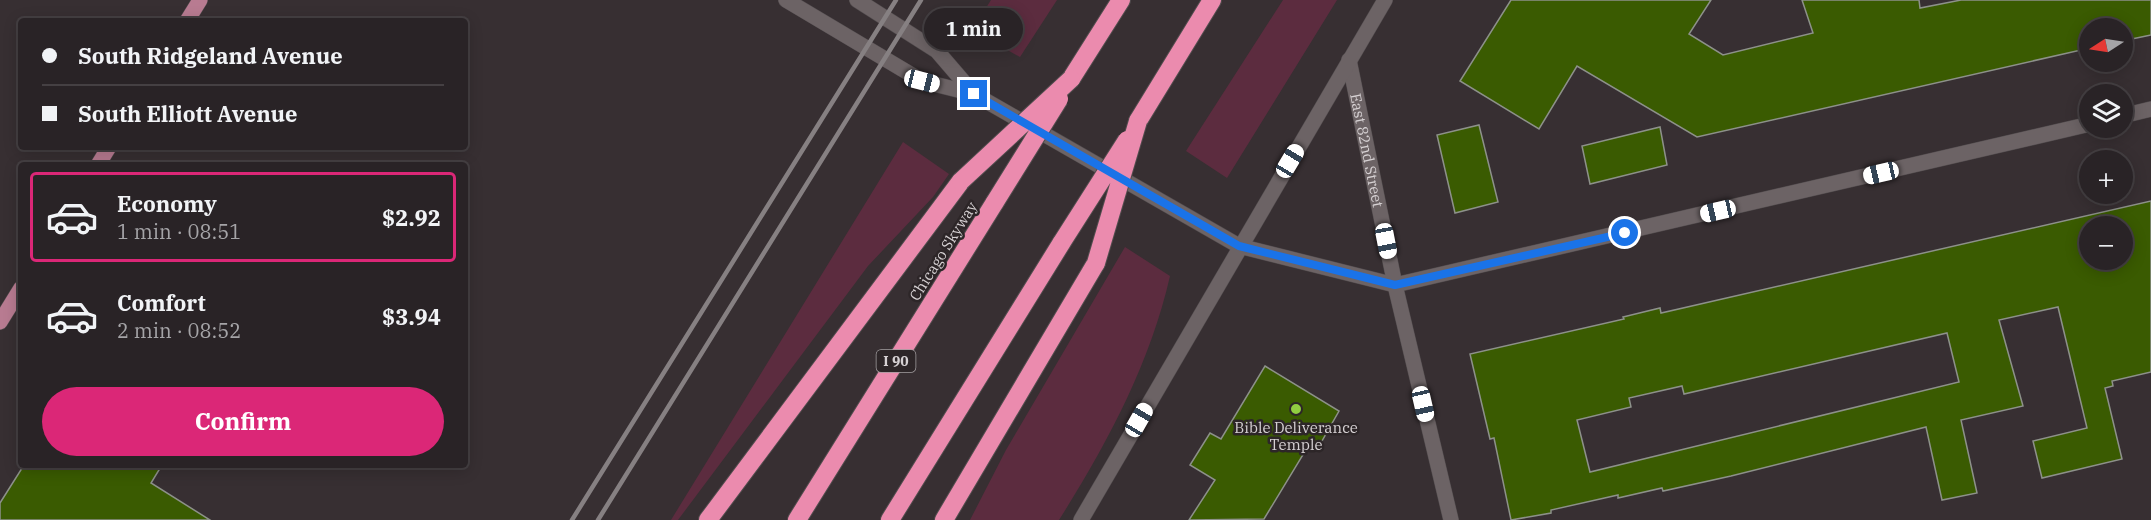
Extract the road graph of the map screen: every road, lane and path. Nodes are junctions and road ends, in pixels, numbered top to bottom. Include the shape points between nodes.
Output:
1 (200, 0) edge
2 (786, 0) edge
3 (857, 0) edge
4 (1120, 0) edge
5 (1212, 0) edge
6 (1385, 0) edge
7 (189, 18) edge
8 (1349, 60) junction
9 (1071, 79) junction
10 (974, 94) junction
11 (2151, 109) edge
12 (2133, 113) edge
13 (1138, 122) junction
14 (2079, 127) edge
15 (1239, 246) junction
16 (1395, 285) junction
17 (18, 293) edge
18 (0, 322) edge
19 (708, 520) edge
20 (797, 520) edge
21 (890, 520) edge
22 (944, 520) edge
23 (1081, 520) edge
24 (1451, 520) edge

1 - 7 main road
2 - 10 street via 922,81
3 - 10 street via 937,51
4 - 9 highway, Chicago Skyway / I 90
5 - 13 highway
6 - 8 street
8 - 15 street
8 - 16 street, East 82nd Street
9 - 19 highway, bridge via 961,181
9 - 20 highway, Chicago Skyway / I 90, bridge
10 - 15 street
11 - 12 street
13 - 21 highway, bridge
13 - 22 highway, bridge via 1096,263
14 - 16 street
15 - 16 street
15 - 23 street
16 - 24 street, East 82nd Street
17 - 18 main road

